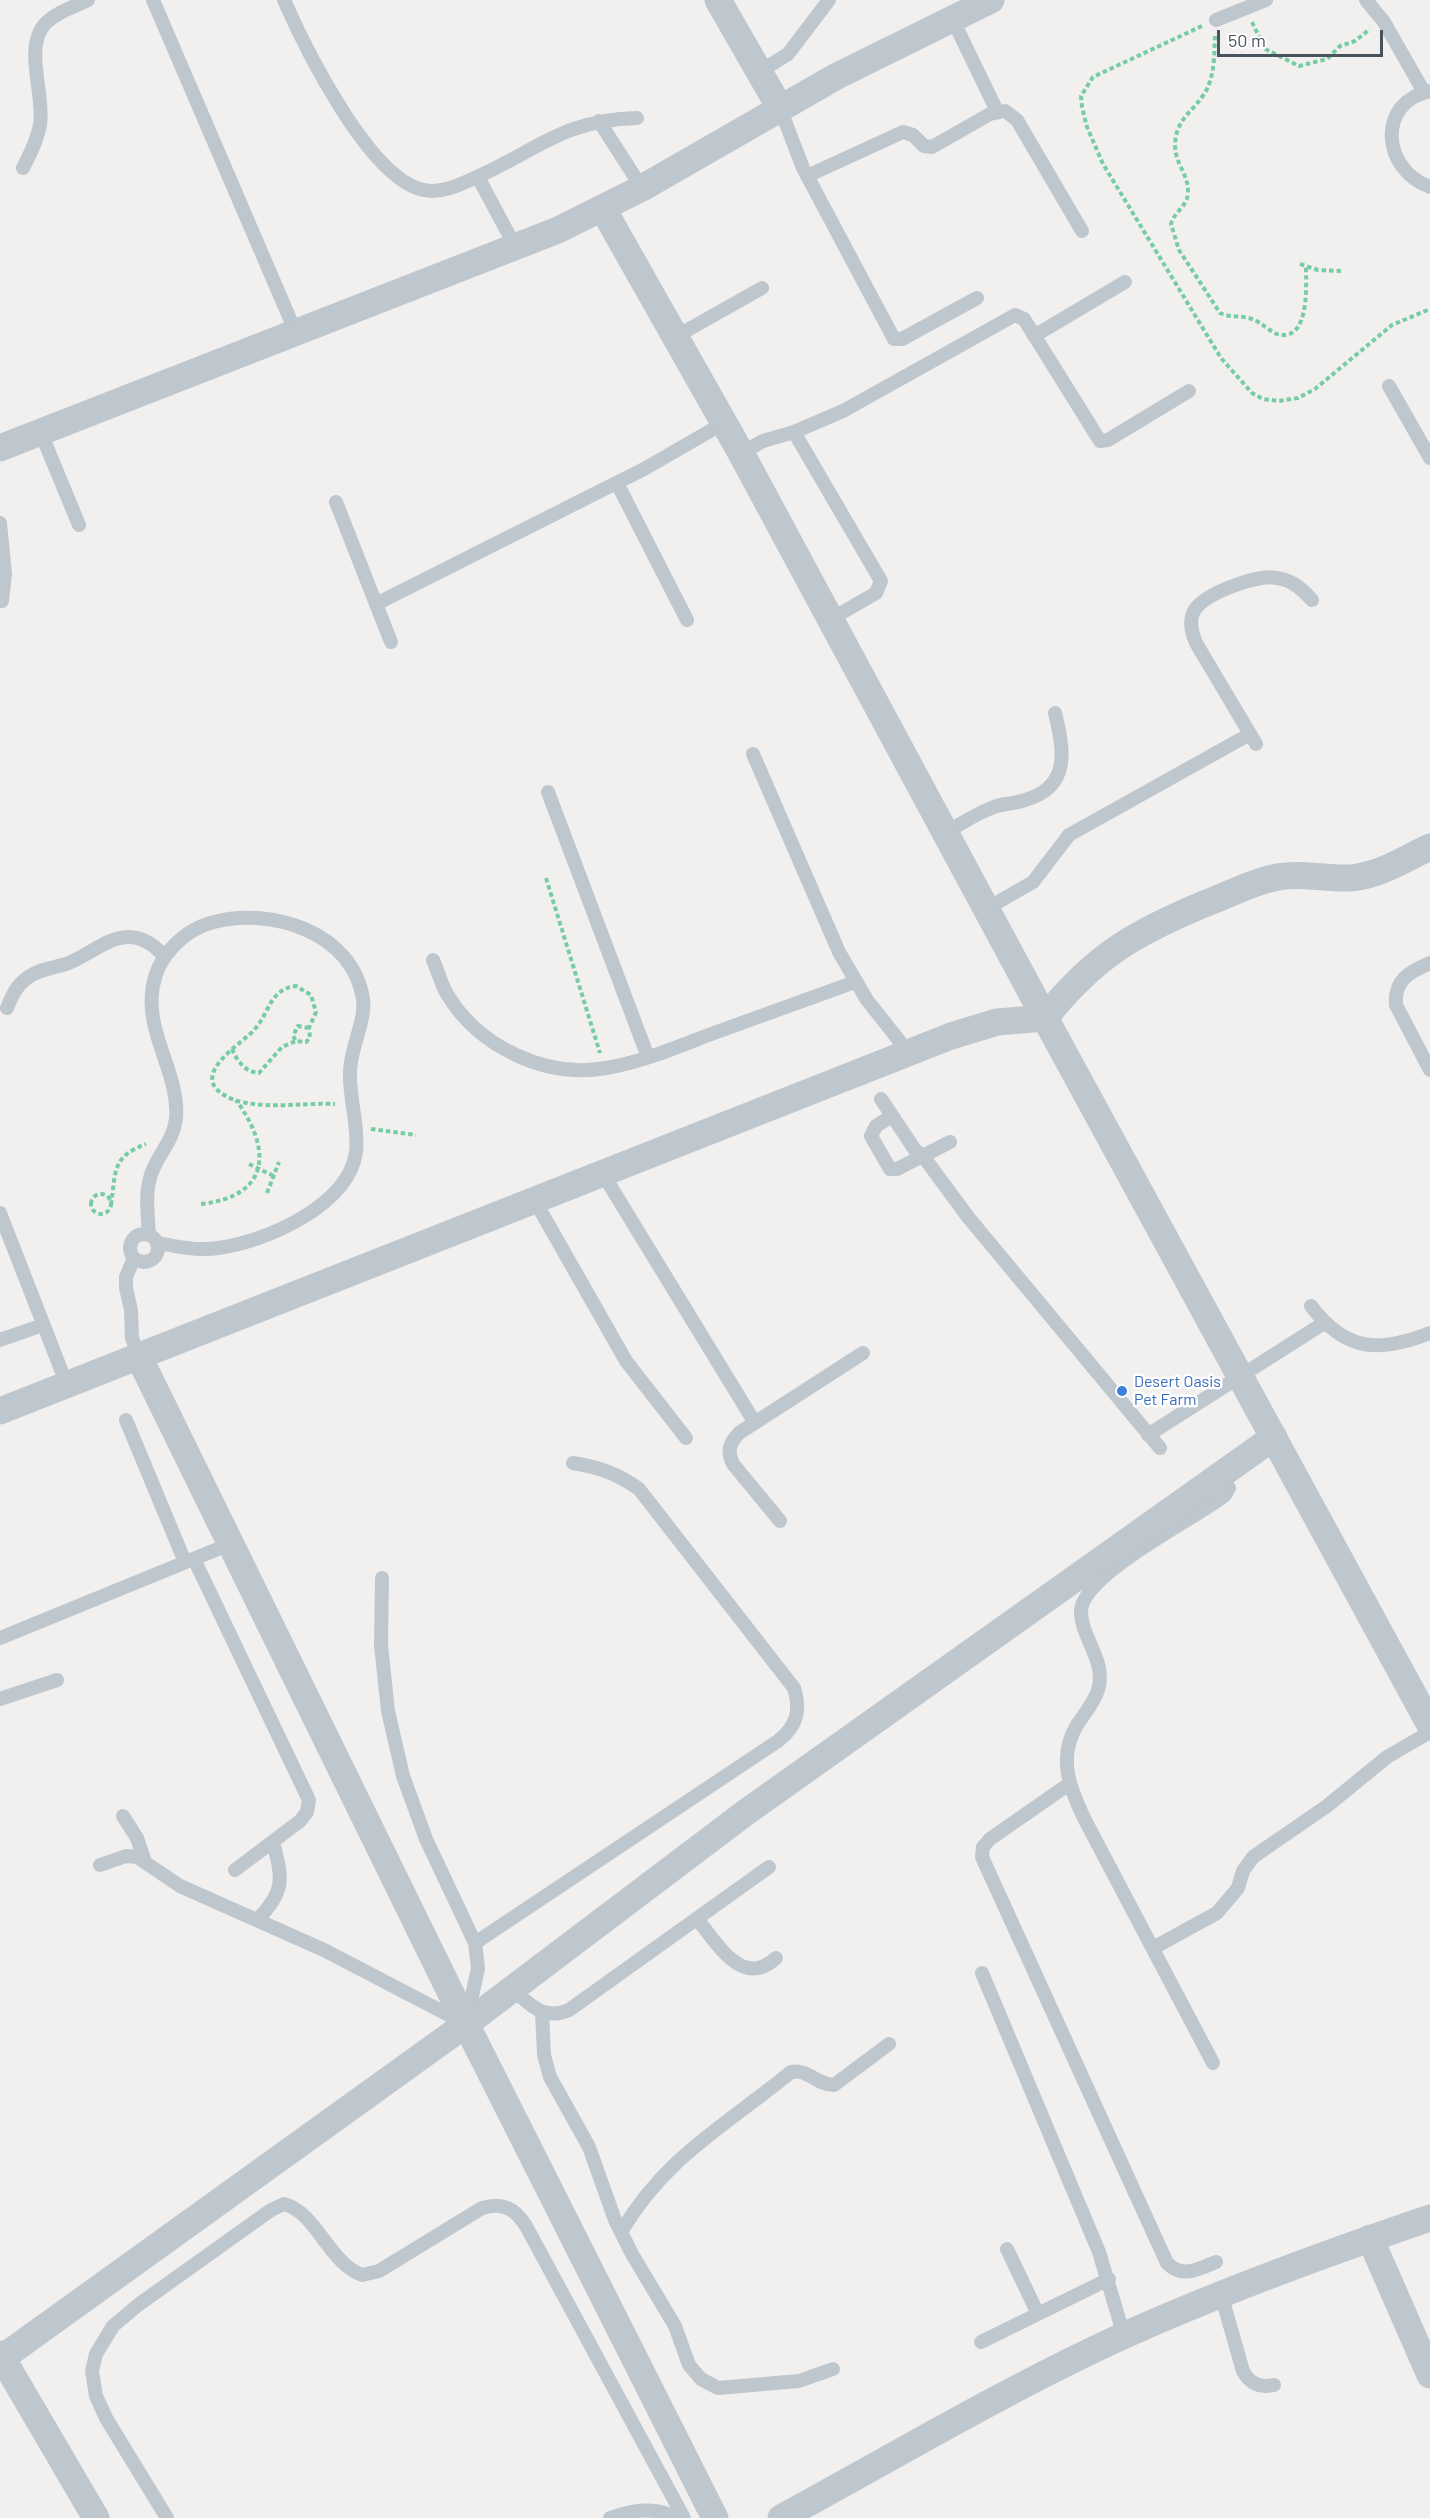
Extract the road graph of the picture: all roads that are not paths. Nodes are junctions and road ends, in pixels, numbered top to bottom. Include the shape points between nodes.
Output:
1 (88, 0) edge
2 (153, 0) edge
3 (284, 0) edge
4 (718, 0) edge
5 (828, 0) edge
6 (991, 0) edge
7 (1366, 0) edge
8 (1261, 1) edge
9 (952, 18) junction
10 (1216, 20) road end
11 (759, 72) junction
12 (1427, 91) edge
13 (780, 108) junction
14 (997, 111) junction
15 (637, 118) dead end
16 (599, 120) junction
17 (23, 168) dead end
18 (807, 176) junction
19 (478, 177) junction
20 (1430, 187) edge
21 (642, 188) junction
22 (603, 209) junction
23 (1082, 231) dead end
24 (516, 248) junction
25 (1125, 282) dead end
26 (762, 288) dead end
27 (977, 298) dead end
28 (296, 333) junction
29 (1035, 336) junction
30 (675, 337) junction
31 (1389, 386) dead end
32 (1189, 392) dead end
33 (724, 423) junction
34 (794, 432) junction
35 (41, 433) junction
36 (0, 448) edge
37 (741, 453) junction
38 (1430, 458) edge
39 (617, 483) junction
40 (336, 502) dead end
41 (0, 524) edge
42 (79, 525) dead end
43 (1312, 600) dead end
44 (2, 601) dead end
45 (376, 604) junction
46 (831, 619) junction
47 (687, 620) dead end
48 (391, 642) dead end
49 (1055, 713) dead end
50 (753, 754) dead end
51 (548, 792) dead end
52 (945, 833) junction
53 (1430, 847) edge
54 (986, 909) junction
55 (165, 957) junction
56 (434, 960) dead end
57 (1430, 963) edge
58 (855, 982) junction
59 (7, 1008) dead end
60 (1045, 1018) junction
61 (909, 1053) junction
62 (648, 1057) junction
63 (1430, 1070) edge
64 (881, 1099) dead end
65 (892, 1116) junction
66 (950, 1142) dead end
67 (923, 1156) junction
68 (603, 1174) junction
69 (535, 1201) junction
70 (0, 1213) edge
71 (153, 1239) junction
72 (134, 1258) junction
73 (1311, 1306) dead end
74 (1324, 1323) junction
75 (43, 1325) junction
76 (1430, 1333) edge
77 (0, 1340) edge
78 (863, 1353) dead end
79 (139, 1357) junction
80 (1240, 1375) junction
81 (67, 1385) junction
82 (0, 1411) edge
83 (126, 1420) dead end
84 (755, 1423) junction
85 (1148, 1435) junction
86 (1274, 1437) junction
87 (686, 1438) dead end
88 (1160, 1449) dead end
89 (573, 1463) dead end
90 (1220, 1475) junction
91 (780, 1521) dead end
92 (230, 1544) junction
93 (189, 1561) junction
94 (382, 1578) dead end
95 (0, 1638) edge
96 (57, 1680) dead end
97 (0, 1699) edge
98 (1430, 1725) edge
99 (1430, 1732) edge
100 (1069, 1784) junction
101 (123, 1816) dead end
102 (273, 1842) junction
103 (145, 1862) junction
104 (100, 1865) dead end
105 (769, 1868) dead end
106 (235, 1870) dead end
107 (697, 1919) junction
108 (257, 1920) junction
109 (475, 1943) junction
110 (1153, 1948) junction
111 (776, 1958) dead end
112 (982, 1973) dead end
113 (512, 1989) junction
114 (542, 2012) junction
115 (466, 2024) junction
116 (889, 2044) dead end
117 (1213, 2063) dead end
118 (1430, 2218) edge
119 (621, 2232) junction
120 (1370, 2238) junction
121 (1007, 2249) dead end
122 (1216, 2262) dead end
123 (1109, 2279) junction
124 (1221, 2294) junction
125 (1038, 2314) junction
126 (1124, 2336) junction
127 (981, 2342) dead end
128 (4, 2368) edge
129 (833, 2369) dead end
130 (1430, 2375) edge
131 (1274, 2385) dead end
132 (96, 2518) edge
133 (167, 2518) edge
134 (610, 2518) edge
135 (677, 2518) edge
136 (684, 2518) edge
137 (716, 2518) edge
138 (781, 2518) edge

1 - 17 lane via 55,16 39,32 36,43 40,124
2 - 28 lane
3 - 19 lane via 329,92 363,139 402,182 425,191 449,189
4 - 11 street
5 - 11 lane via 794,48
6 - 9 street
7 - 12 lane
8 - 10 lane
9 - 13 street
9 - 14 lane
11 - 13 street
12 - 20 lane via 1403,106 1396,117 1391,142 1400,166 1413,180
13 - 18 lane
13 - 21 street
14 - 18 lane via 932,147 903,132
14 - 23 lane via 1012,114 1017,120
15 - 16 lane
16 - 19 lane via 564,131
16 - 21 lane
18 - 27 lane via 894,339 902,339
19 - 24 lane
21 - 22 street
22 - 24 street
22 - 30 street
24 - 28 street
25 - 29 lane
26 - 30 lane
28 - 35 street
29 - 32 lane via 1100,441
29 - 34 lane via 1021,315 1010,317 843,411
30 - 33 street
31 - 38 lane
33 - 37 street
33 - 39 lane
34 - 37 lane via 763,441
34 - 46 lane via 881,581 876,593
35 - 36 street
35 - 42 lane
37 - 46 street
39 - 45 lane
39 - 47 lane
40 - 45 lane
41 - 44 lane via 5,574
43 - 54 lane via 1290,582 1263,577 1217,594 1197,607 1191,619 1196,643 1253,739 1069,835 1033,882
45 - 48 lane
46 - 52 street
49 - 52 lane via 1063,756 1051,786 1038,796 992,807
50 - 58 lane via 838,952
51 - 62 lane
52 - 54 street
53 - 60 street via 1371,874 1349,878 1273,878 1156,924 1094,964
54 - 60 street
55 - 59 lane via 143,939 114,939 84,956 29,976 15,990
55 - 71 lane via 153,984 151,1008 175,1101 172,1134 150,1178
55 - 71 lane via 180,939 202,925 255,916 285,922 309,930 327,942 352,971 363,1001 350,1070 356,1152 348,1176 334,1196 275,1230 237,1244 187,1249
56 - 62 lane via 446,993 468,1022 497,1046 531,1062 567,1070 605,1068
57 - 63 lane via 1405,975 1395,994 1396,1005
58 - 61 lane
58 - 62 lane
60 - 61 street via 973,1028
60 - 80 street
61 - 68 street
64 - 65 lane
65 - 67 lane
65 - 67 lane via 876,1126 871,1136 887,1167 897,1169
66 - 67 lane
67 - 85 lane via 968,1217
68 - 69 street
68 - 84 lane
69 - 79 street
69 - 87 lane via 621,1353
70 - 75 lane
71 - 72 lane via 158,1250 152,1260
71 - 72 lane via 142,1233 132,1240 129,1246
72 - 79 lane via 126,1288 132,1338
73 - 74 lane
74 - 76 lane via 1340,1336 1378,1347 1399,1345
74 - 80 lane
75 - 77 lane
75 - 81 lane
78 - 84 lane
79 - 81 street
79 - 92 street
80 - 85 lane
80 - 86 street
81 - 82 street
83 - 93 lane
84 - 91 lane via 730,1443 729,1454
85 - 88 lane
86 - 90 street
86 - 98 street
89 - 109 lane via 620,1475 639,1489 794,1688 799,1702 797,1718 778,1741
90 - 100 lane via 1229,1488 1225,1495 1122,1563 1085,1597 1081,1621 1100,1677 1092,1702 1070,1738 1066,1753
90 - 113 street via 763,1800
92 - 93 lane
92 - 115 street
93 - 95 lane
93 - 102 lane via 309,1800 300,1821
94 - 109 lane via 381,1644 388,1711 403,1776 426,1839
96 - 97 lane
99 - 110 lane via 1386,1757 1327,1806 1253,1857 1238,1888 1217,1913
100 - 110 lane
100 - 122 lane via 990,1839 983,1847 982,1857 1167,2263 1173,2270 1190,2273
101 - 103 lane via 137,1838
102 - 106 lane
102 - 108 lane via 282,1873 279,1891
103 - 104 lane via 126,1856
103 - 108 lane via 180,1886
105 - 107 lane
107 - 111 lane via 743,1968 767,1967
107 - 114 lane via 569,2010 556,2015
108 - 115 lane
109 - 115 lane via 478,1968
110 - 117 lane
112 - 123 lane
113 - 114 lane
113 - 115 street
114 - 119 lane via 544,2055 550,2077 590,2147
115 - 128 street
115 - 137 street
116 - 119 lane via 834,2085 825,2085 804,2072 791,2072 670,2166
118 - 120 street
119 - 129 lane via 675,2325 689,2365 701,2379 718,2388 734,2388 811,2379
120 - 124 street
120 - 130 street
121 - 125 lane
123 - 125 lane
123 - 126 lane
124 - 126 street
124 - 131 lane via 1247,2378 1259,2386
125 - 127 lane
126 - 138 street
128 - 132 street
133 - 136 lane via 96,2396 92,2371 96,2354 113,2326 138,2305 284,2204 296,2210 347,2266 362,2275 379,2271 482,2208 492,2205 512,2210 526,2226
134 - 135 lane via 649,2510

